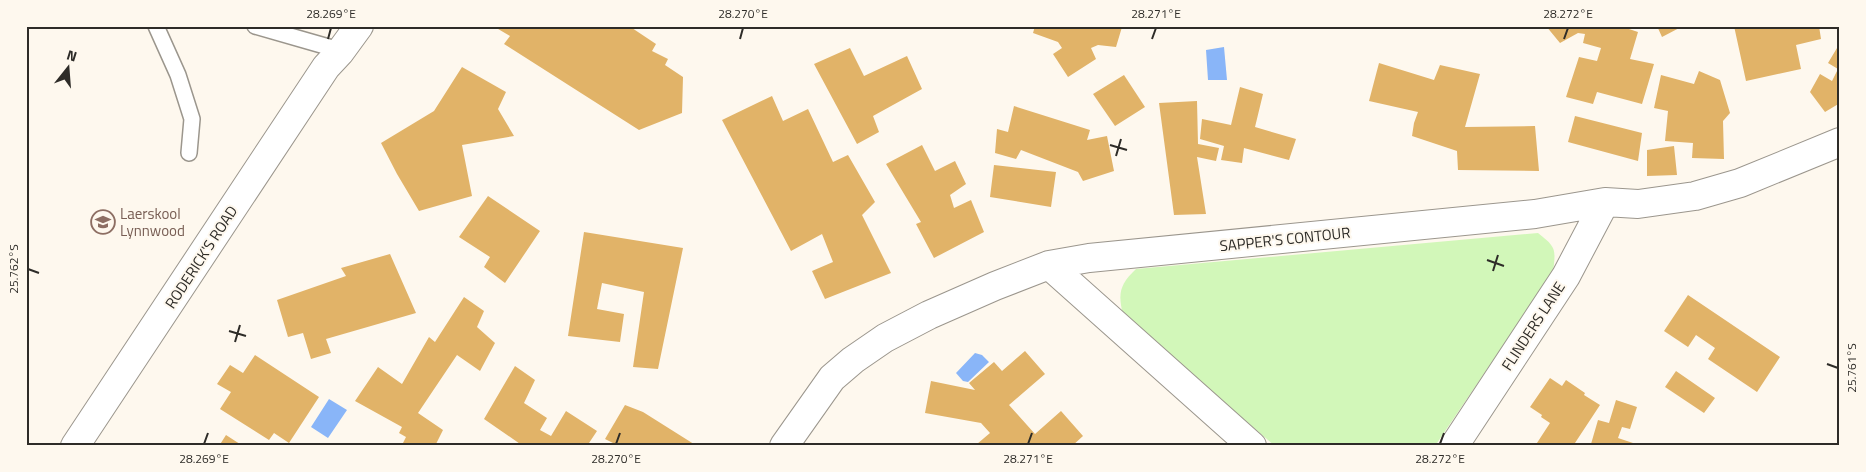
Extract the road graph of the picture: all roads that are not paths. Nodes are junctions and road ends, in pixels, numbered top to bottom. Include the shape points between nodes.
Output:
1 (156, 26) edge
2 (255, 26) edge
3 (359, 26) edge
4 (288, 31) edge
5 (333, 47) edge
6 (1840, 142) edge
7 (189, 153) dead end
8 (1605, 202) junction
9 (1049, 265) junction
10 (75, 446) edge
11 (784, 446) edge
12 (1252, 446) edge
13 (1454, 446) edge

1 - 7 lane via 178,75 192,119
2 - 4 lane
3 - 5 street, RODERICK'S ROAD via 340,52
4 - 5 lane
5 - 10 street, RODERICK'S ROAD
6 - 8 street, SAPPER'S CONTOUR via 1740,183 1695,196 1638,204
8 - 9 street, SAPPER'S CONTOUR via 1535,214 1089,258
8 - 13 street, FLINDERS LANE via 1566,276
9 - 11 street, SAPPER'S CONTOUR via 995,286 885,338 832,378
9 - 12 street

